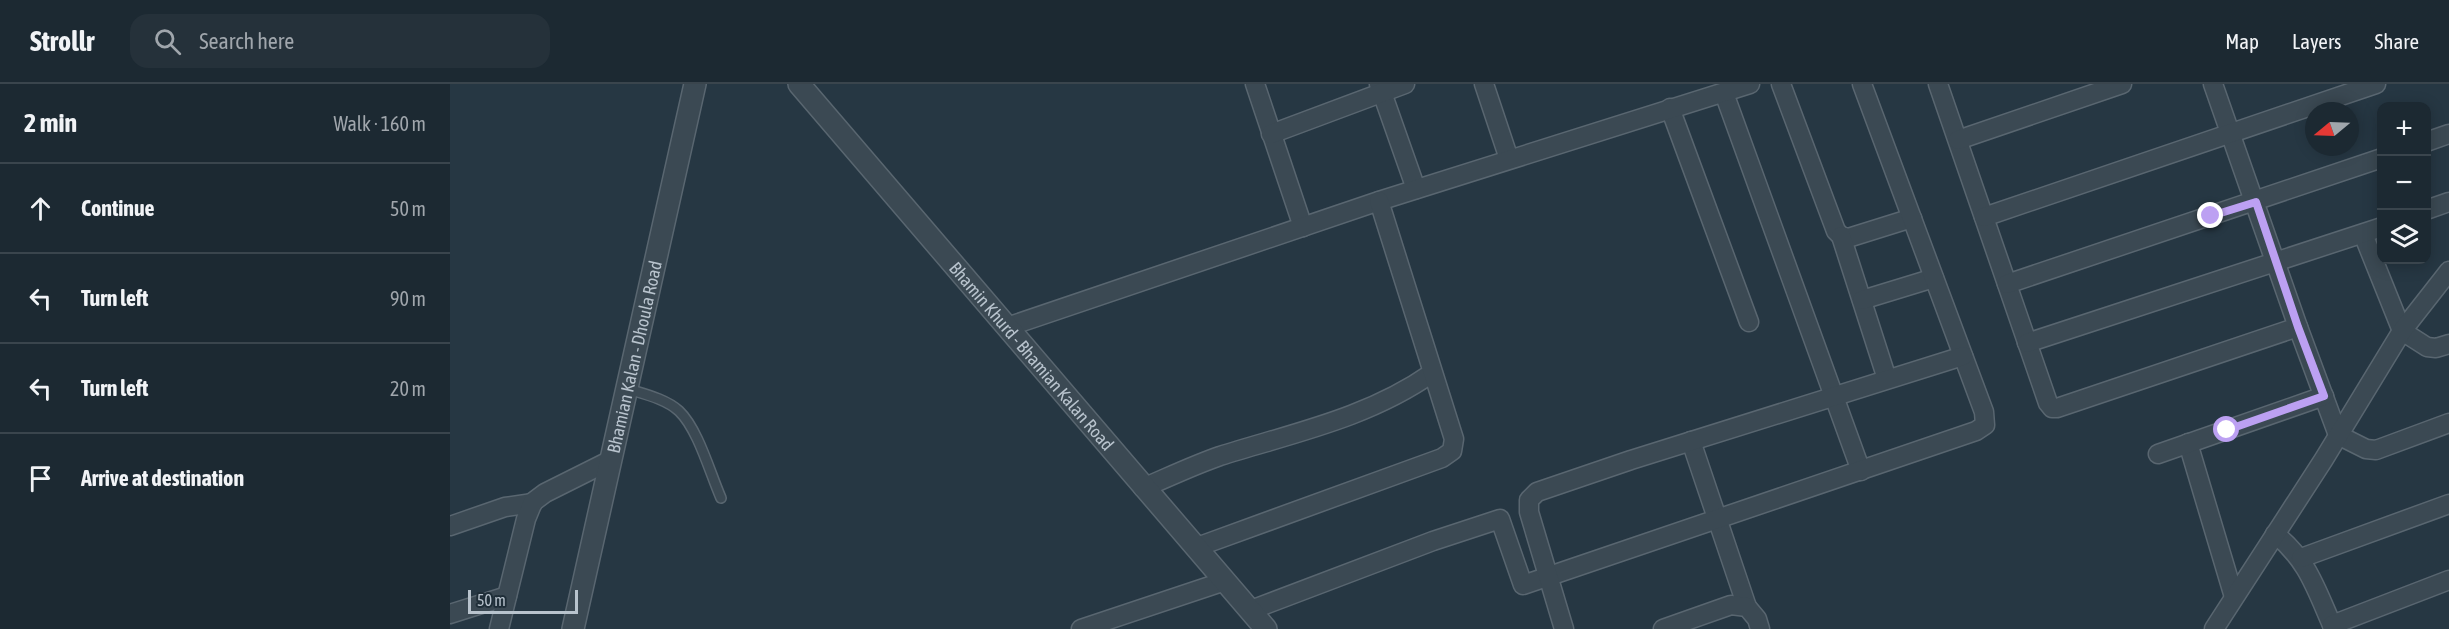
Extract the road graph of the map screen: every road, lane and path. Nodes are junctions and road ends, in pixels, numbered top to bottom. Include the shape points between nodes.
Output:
1 (695, 84) edge
2 (799, 84) edge
3 (1255, 84) edge
4 (1405, 84) edge
5 (1484, 84) edge
6 (1750, 84) edge
7 (1781, 84) edge
8 (1862, 84) edge
9 (1938, 84) edge
10 (2122, 84) edge
11 (2213, 84) edge
12 (2376, 84) edge
13 (1381, 88) edge
14 (1724, 93) junction
15 (1670, 108) junction
16 (2230, 132) junction
17 (1271, 134) junction
18 (2449, 134) edge
19 (1958, 140) junction
20 (2431, 141) edge
21 (1509, 159) junction
22 (2377, 160) edge
23 (1416, 189) junction
24 (1379, 201) junction
25 (2256, 202) junction
26 (2449, 202) edge
27 (2431, 209) edge
28 (1984, 217) junction
29 (1912, 218) junction
30 (1303, 227) junction
31 (2377, 229) edge
32 (2363, 234) junction
33 (1841, 236) junction
34 (2275, 261) junction
35 (2449, 271) edge
36 (1934, 278) junction
37 (2007, 284) junction
38 (1862, 300) junction
39 (1749, 322) dead end
40 (1007, 327) junction
41 (2298, 327) junction
42 (2402, 330) junction
43 (2027, 343) junction
44 (2449, 344) edge
45 (1963, 356) junction
46 (1432, 373) junction
47 (1887, 379) junction
48 (627, 388) junction
49 (1834, 396) junction
50 (2324, 396) junction
51 (2449, 423) edge
52 (2338, 435) junction
53 (1691, 441) junction
54 (2188, 444) junction
55 (2158, 454) dead end
56 (611, 460) junction
57 (1861, 471) junction
58 (1143, 488) junction
59 (721, 498) dead end
60 (533, 503) junction
61 (2449, 504) edge
62 (1719, 518) junction
63 (450, 526) edge
64 (2275, 534) junction
65 (1197, 547) junction
66 (2301, 558) junction
67 (1547, 576) junction
68 (2449, 580) edge
69 (1225, 581) junction
70 (507, 596) junction
71 (2234, 597) junction
72 (1747, 607) junction
73 (1251, 610) junction
74 (450, 614) edge
75 (2332, 627) edge
76 (499, 629) edge
77 (573, 629) edge
78 (1081, 629) edge
79 (1266, 629) edge
80 (1564, 629) edge
81 (1663, 629) edge
82 (1760, 629) edge
83 (2214, 629) edge

1 - 48 street, Bhamian Kalan - Dhoula Road
2 - 40 street, Bhamin Khurd - Bhamian Kalan Road
3 - 17 street
4 - 13 street
5 - 21 street
6 - 14 street
7 - 33 street
8 - 29 street
9 - 19 street
10 - 19 street
11 - 16 street
12 - 16 street
13 - 17 street
13 - 23 street
14 - 15 street
14 - 49 street
15 - 21 street
15 - 39 street
16 - 25 street
16 - 28 street
17 - 30 street
18 - 20 street
19 - 28 street
21 - 23 street
22 - 25 street
23 - 24 street
24 - 30 street
24 - 46 street
25 - 34 street
25 - 37 street
26 - 27 street
28 - 37 street
29 - 33 street via 1848,238
29 - 36 street
30 - 40 street
31 - 32 street
32 - 34 street
32 - 42 street
33 - 38 street
34 - 41 street
34 - 43 street
35 - 42 street
36 - 38 street
36 - 45 street
37 - 43 street
38 - 47 street
40 - 58 street, Bhamin Khurd - Bhamian Kalan Road
41 - 43 street via 2057,408 2048,403
41 - 50 street
42 - 44 street via 2427,347
42 - 52 street
45 - 47 street
45 - 57 street via 1985,425
46 - 58 street via 1373,408 1218,457
46 - 65 street via 1454,439 1452,451 1442,458
47 - 49 street
48 - 56 street, Bhamian Kalan - Dhoula Road
48 - 59 lane via 678,410 690,424
49 - 53 street
49 - 57 street
50 - 52 street
50 - 54 street
51 - 52 street via 2376,450
52 - 64 street
53 - 62 street
53 - 67 street via 1537,492 1529,500 1529,512
54 - 55 street
54 - 71 street
56 - 60 street via 544,493
56 - 77 street, Bhamian Kalan - Dhoula Road
57 - 62 street
58 - 65 street, Bhamin Khurd - Bhamian Kalan Road
60 - 63 street via 505,507
60 - 70 street
61 - 66 street
62 - 67 street
62 - 72 street
64 - 66 street
64 - 71 street
65 - 69 street, Bhamin Khurd - Bhamian Kalan Road
66 - 75 street
67 - 73 street via 1523,585 1500,519
67 - 80 street
68 - 75 street
69 - 73 street, Bhamin Khurd - Bhamian Kalan Road
69 - 78 street
70 - 74 street
70 - 76 street
71 - 83 street
72 - 81 street via 1731,605
72 - 82 street
73 - 79 street, Bhamin Khurd - Bhamian Kalan Road

